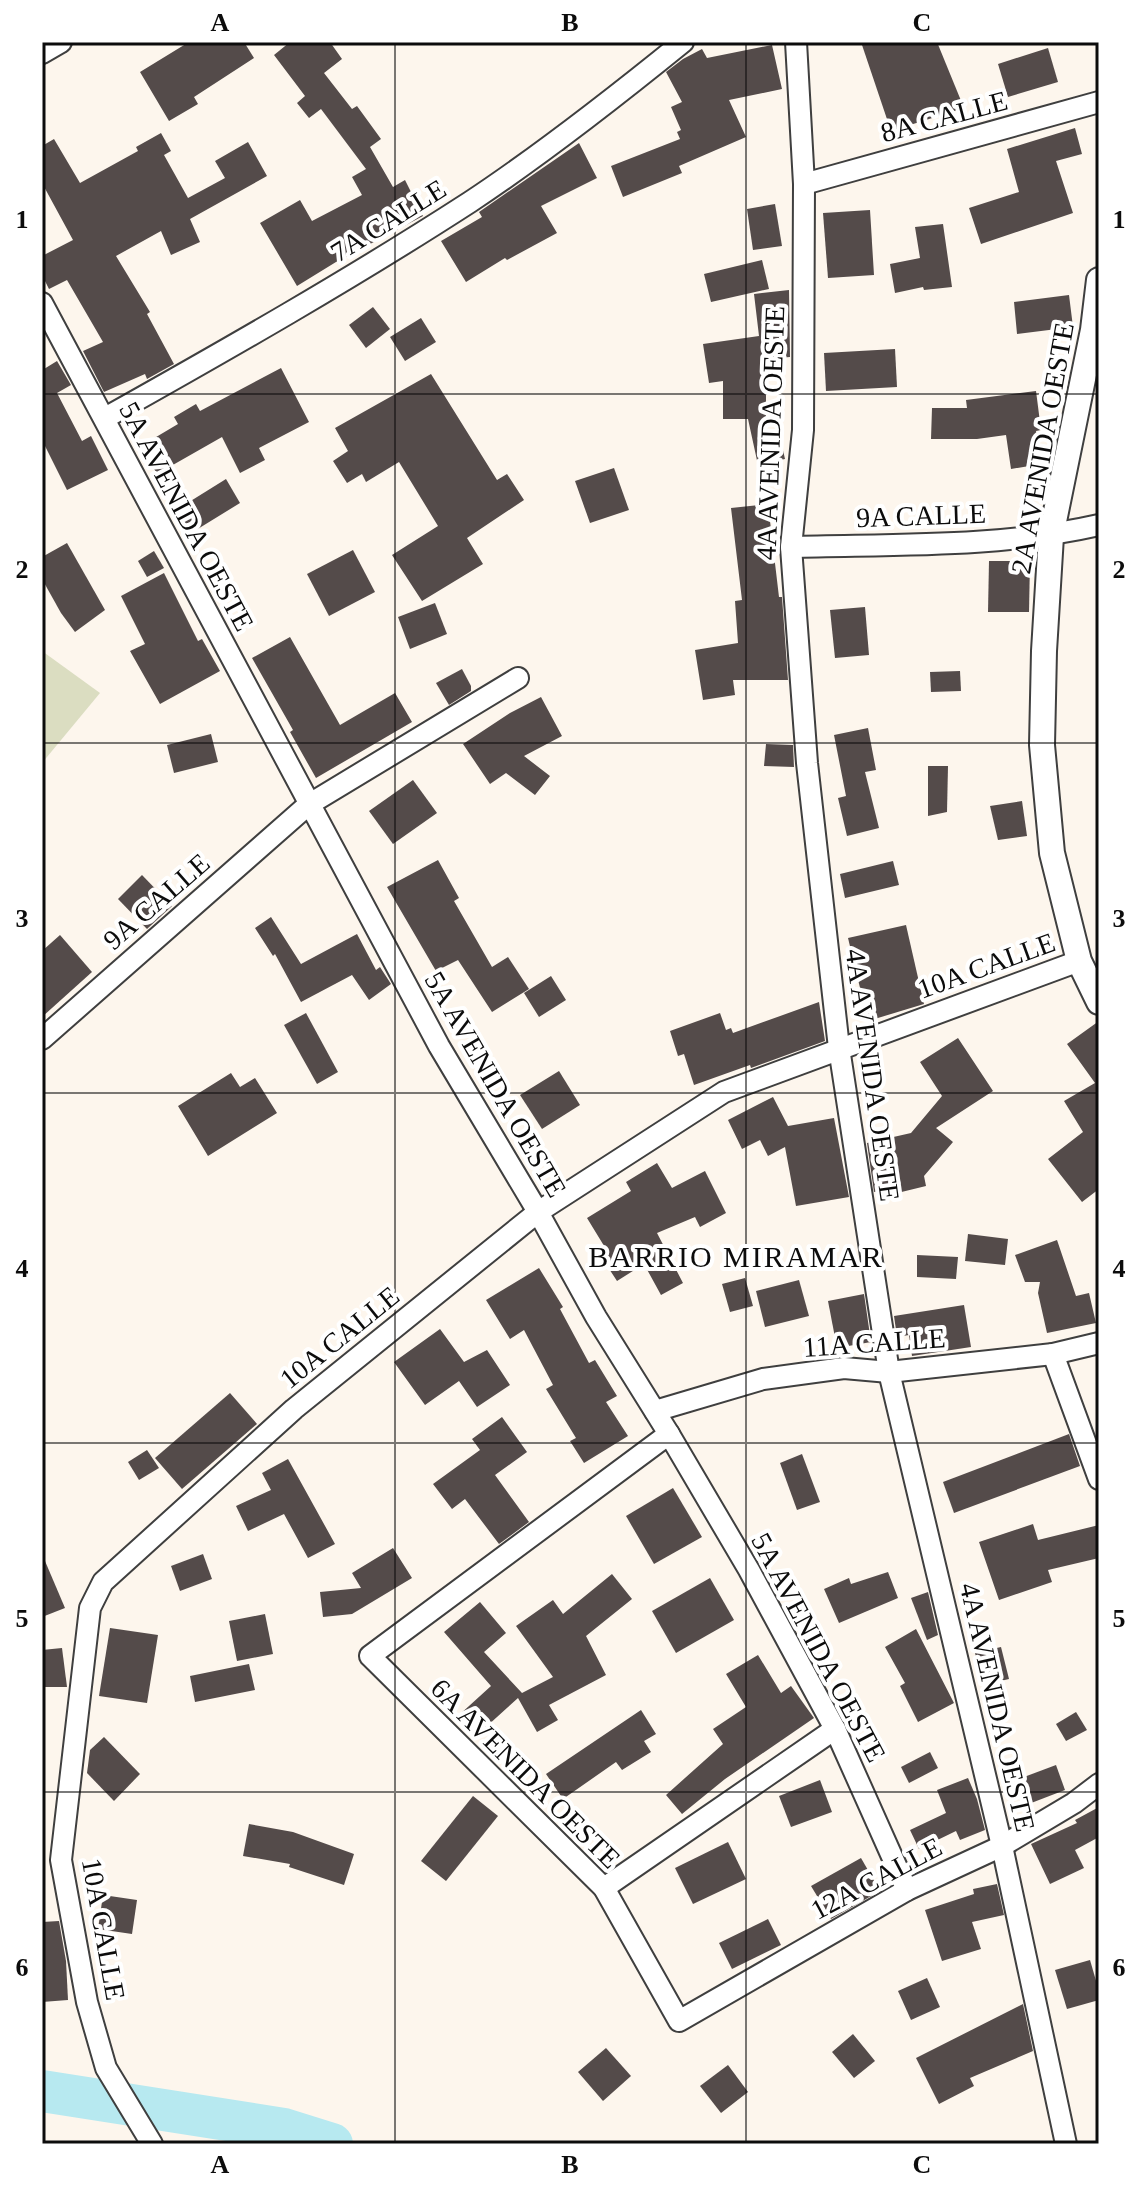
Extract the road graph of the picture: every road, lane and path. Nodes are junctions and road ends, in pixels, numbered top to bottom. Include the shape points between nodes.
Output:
1 (61, 42) edge
2 (683, 42) edge
3 (796, 42) edge
4 (42, 53) edge
5 (1099, 102) edge
6 (804, 184) junction
7 (1099, 280) edge
8 (42, 303) edge
9 (105, 418) junction
10 (1099, 525) edge
11 (1051, 536) junction
12 (791, 547) junction
13 (518, 678) dead end
14 (308, 805) junction
15 (1079, 961) junction
16 (1099, 1002) edge
17 (42, 1039) edge
18 (839, 1048) junction
19 (538, 1212) junction
20 (1099, 1343) edge
21 (1053, 1354) junction
22 (889, 1372) junction
23 (655, 1411) junction
24 (669, 1434) junction
25 (1099, 1479) edge
26 (835, 1729) junction
27 (1099, 1784) edge
28 (1002, 1846) junction
29 (604, 1888) junction
30 (907, 1890) junction
31 (679, 2021) joint
32 (152, 2144) edge
33 (1066, 2144) edge

1 - 4 street
2 - 9 street, 7A CALLE via 472,201 315,299
3 - 6 street, 4A AVENIDA OESTE
5 - 6 street, 8A CALLE
6 - 12 street, 4A AVENIDA OESTE via 803,430
7 - 11 street, 2A AVENIDA OESTE
8 - 9 street, 5A AVENIDA OESTE
9 - 14 street, 5A AVENIDA OESTE
10 - 11 street, 9A CALLE
11 - 12 street, 9A CALLE
11 - 15 street, 2A AVENIDA OESTE via 1042,745 1052,853
12 - 18 street, 4A AVENIDA OESTE via 807,763
13 - 14 street, 9A CALLE
14 - 17 street, 9A CALLE
14 - 19 street, 5A AVENIDA OESTE via 439,1046
15 - 16 street, 2A AVENIDA OESTE
15 - 18 street, 10A CALLE
18 - 19 street, 10A CALLE via 724,1092
18 - 22 street, 4A AVENIDA OESTE
19 - 23 street, 5A AVENIDA OESTE
19 - 32 street, 10A CALLE via 294,1409 103,1582 90,1608 61,1860 87,2002 106,2068
20 - 21 street, 11A CALLE
21 - 22 street, 11A CALLE
21 - 25 street
22 - 23 street, 11A CALLE via 844,1368 763,1379
22 - 28 street, 4A AVENIDA OESTE
23 - 24 street, 5A AVENIDA OESTE
24 - 26 street, 5A AVENIDA OESTE
24 - 29 street, 6A AVENIDA OESTE via 370,1656
26 - 29 street
26 - 30 street, 5A AVENIDA OESTE
27 - 28 street, 12A CALLE
28 - 30 street, 12A CALLE
28 - 33 street, 4A AVENIDA OESTE
29 - 31 street, 6A AVENIDA OESTE
30 - 31 street, 12A CALLE

